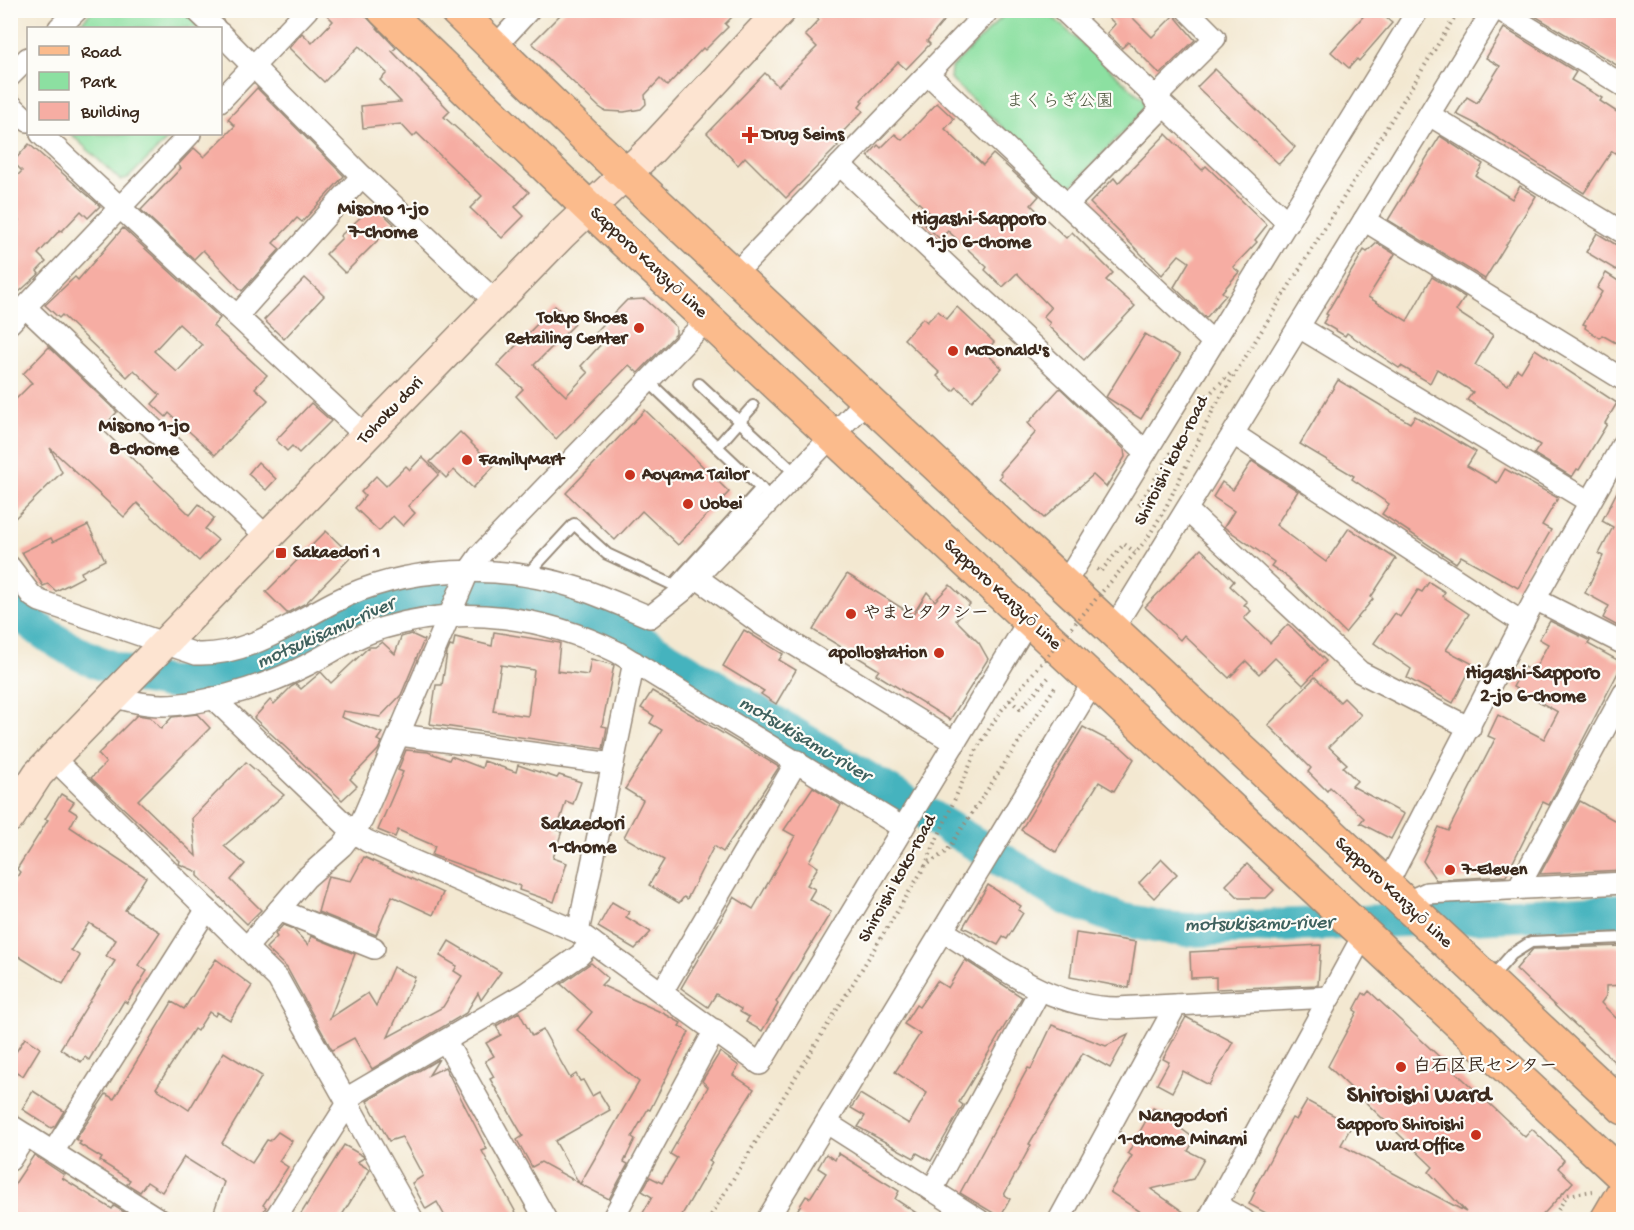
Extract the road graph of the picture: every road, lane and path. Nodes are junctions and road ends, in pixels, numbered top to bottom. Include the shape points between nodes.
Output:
1 (77, 10) edge
2 (196, 10) edge
3 (307, 10) edge
4 (384, 10) edge
5 (456, 10) edge
6 (529, 10) edge
7 (781, 10) edge
8 (990, 10) edge
9 (1063, 10) edge
10 (1187, 10) edge
11 (1418, 10) edge
12 (1460, 10) edge
13 (1493, 10) edge
14 (1500, 10) edge
15 (60, 27) edge
16 (215, 27) edge
17 (222, 35) edge
18 (494, 48) junction
19 (27, 59) edge
20 (255, 65) junction
21 (928, 74) junction
22 (10, 76) edge
23 (1623, 86) edge
24 (222, 99) edge
25 (1158, 103) junction
26 (10, 104) edge
27 (1431, 116) junction
28 (27, 121) edge
29 (42, 135) edge
30 (189, 135) edge
31 (840, 165) junction
32 (626, 173) junction
33 (362, 176) junction
34 (1067, 205) junction
35 (119, 208) junction
36 (589, 208) junction
37 (1365, 220) junction
38 (1288, 223) junction
39 (1623, 233) edge
40 (734, 274) junction
41 (496, 302) junction
42 (25, 307) junction
43 (237, 315) junction
44 (708, 320) junction
45 (10, 322) edge
46 (1299, 327) junction
47 (1213, 342) junction
48 (1237, 367) junction
49 (1623, 380) edge
50 (648, 381) junction
51 (699, 384) dead end
52 (867, 400) junction
53 (1201, 402) dead end
54 (753, 406) dead end
55 (739, 422) junction
56 (1184, 432) dead end
57 (1235, 435) junction
58 (832, 436) junction
59 (367, 437) junction
60 (1623, 442) edge
61 (717, 447) junction
62 (1146, 452) junction
63 (795, 473) junction
64 (766, 493) junction
65 (1588, 501) junction
66 (1135, 510) dead end
67 (1188, 511) junction
68 (267, 537) junction
69 (1135, 552) junction
70 (1094, 565) dead end
71 (10, 567) edge
72 (526, 576) junction
73 (465, 578) junction
74 (684, 584) junction
75 (1064, 585) junction
76 (1535, 599) junction
77 (453, 611) junction
78 (1029, 620) junction
79 (1523, 623) junction
80 (1113, 629) junction
81 (1623, 644) edge
82 (158, 650) junction
83 (634, 662) junction
84 (1049, 677) dead end
85 (1094, 681) junction
86 (1057, 684) dead end
87 (115, 693) junction
88 (1623, 693) edge
89 (213, 698) junction
90 (1010, 700) junction
91 (1470, 728) junction
92 (400, 735) junction
93 (955, 743) junction
94 (52, 758) junction
95 (797, 761) junction
96 (613, 764) junction
97 (10, 817) edge
98 (906, 823) junction
99 (353, 832) junction
100 (925, 866) junction
101 (1623, 883) edge
102 (1518, 888) junction
103 (1409, 907) junction
104 (207, 909) junction
105 (279, 910) junction
106 (1356, 927) junction
107 (943, 931) junction
108 (585, 937) junction
109 (1623, 938) edge
110 (247, 947) junction
111 (374, 948) dead end
112 (1488, 981) junction
113 (1040, 990) junction
114 (662, 992) junction
115 (1330, 997) junction
116 (1176, 1005) junction
117 (715, 1030) junction
118 (446, 1042) junction
119 (348, 1103) junction
120 (1623, 1108) edge
121 (827, 1123) junction
122 (18, 1130) edge
123 (53, 1152) junction
124 (10, 1160) edge
125 (1623, 1177) edge
126 (932, 1190) junction
127 (1608, 1200) edge
128 (1212, 1212) edge
129 (160, 1220) edge
130 (274, 1220) edge
131 (413, 1220) edge
132 (546, 1220) edge
133 (612, 1220) edge
134 (708, 1220) edge
135 (767, 1220) edge
136 (979, 1220) edge
137 (1059, 1220) edge
138 (1244, 1220) edge
139 (1552, 1220) edge

1 - 15 street
2 - 16 street
3 - 20 street
4 - 36 main road, Sapporo Kanzyō Line
5 - 18 main road, Sapporo Kanzyō Line
6 - 18 street
7 - 32 street, Tohoku dori
8 - 21 street
9 - 25 street
10 - 25 street via 1215,38
11 - 38 street
12 - 48 path, Shiroishi koko-road
13 - 27 street
14 - 23 street
17 - 20 street
18 - 32 main road, Sapporo Kanzyō Line
19 - 22 street
20 - 24 street
20 - 33 street
21 - 31 street
21 - 34 street
25 - 34 street
25 - 38 street
26 - 28 street
27 - 37 street
27 - 39 street
29 - 35 street
30 - 35 street
31 - 40 street
31 - 62 street
32 - 36 street, Tohoku dori
32 - 40 main road, Sapporo Kanzyō Line
33 - 41 street
33 - 43 street
34 - 47 street
35 - 42 street
35 - 43 street
36 - 41 street, Tohoku dori
36 - 44 main road, Sapporo Kanzyō Line
37 - 46 street
37 - 49 street
38 - 47 street
40 - 52 main road, Sapporo Kanzyō Line
41 - 59 street, Tohoku dori
42 - 45 street
42 - 68 street
43 - 59 street
44 - 50 street
44 - 58 main road, Sapporo Kanzyō Line
46 - 57 street
46 - 65 street
47 - 62 street
48 - 53 path
48 - 69 path, Shiroishi koko-road, bridge via 1165,509
50 - 61 lane
50 - 73 street via 480,555
51 - 55 lane
52 - 58 street
52 - 75 main road, Sapporo Kanzyō Line
54 - 55 lane
55 - 61 lane
55 - 63 lane
56 - 66 path
57 - 67 street
57 - 79 street
58 - 63 street
58 - 78 main road, Sapporo Kanzyō Line
59 - 68 street, Tohoku dori
60 - 65 street
61 - 64 lane
62 - 75 street
63 - 64 street
64 - 74 street
65 - 76 street
67 - 80 street
67 - 91 street via 1360,672
68 - 82 street, Tohoku dori
69 - 70 path via 1124,544 1100,572
69 - 90 path, Shiroishi koko-road, bridge
71 - 82 street via 40,601
72 - 73 street
72 - 74 street via 573,586 650,617
72 - 74 lane via 574,524 607,554
73 - 77 street
73 - 82 street via 413,577 367,589 337,600 272,635 224,652
74 - 93 street via 761,624
75 - 80 main road, Sapporo Kanzyō Line
76 - 79 street
76 - 81 street
77 - 83 street via 531,620 596,642
77 - 89 street via 381,628 304,667 255,687
77 - 92 street
78 - 85 main road, Sapporo Kanzyō Line
78 - 93 street
79 - 91 street
80 - 103 main road, Sapporo Kanzyō Line
82 - 87 street, Tohoku dori
83 - 95 street
83 - 96 street
84 - 90 path via 1020,709
85 - 106 main road, Sapporo Kanzyō Line
85 - 107 street
86 - 100 path via 947,852
87 - 89 street via 160,705
87 - 94 street, Tohoku dori
88 - 102 street
89 - 99 street
90 - 100 path, Shiroishi koko-road, bridge via 978,747
91 - 103 street
92 - 96 street
92 - 99 street
93 - 98 street
94 - 97 street, Tohoku dori
94 - 104 street
95 - 98 street
95 - 114 street
96 - 108 street
98 - 117 street via 760,1064
99 - 105 street
99 - 108 street
100 - 134 path, Shiroishi koko-road
101 - 102 street
102 - 103 street via 1427,893
103 - 112 main road, Sapporo Kanzyō Line
104 - 110 street
104 - 123 street
105 - 110 street
105 - 111 street
106 - 115 street
106 - 125 main road, Sapporo Kanzyō Line
107 - 113 street
107 - 121 street
108 - 114 street
108 - 118 street via 580,955
109 - 112 lane via 1531,942 1512,954
110 - 119 street via 278,979
112 - 120 main road, Sapporo Kanzyō Line
113 - 116 street via 1067,1002 1101,1008
113 - 126 street
114 - 117 street
115 - 116 street
115 - 128 street
116 - 137 street
117 - 133 street
118 - 119 street via 354,1094
118 - 132 street
119 - 130 street
119 - 131 street
121 - 126 street
121 - 135 street
122 - 123 street
122 - 124 street
123 - 129 street
126 - 136 street
127 - 139 path via 1565,1194
128 - 138 street

